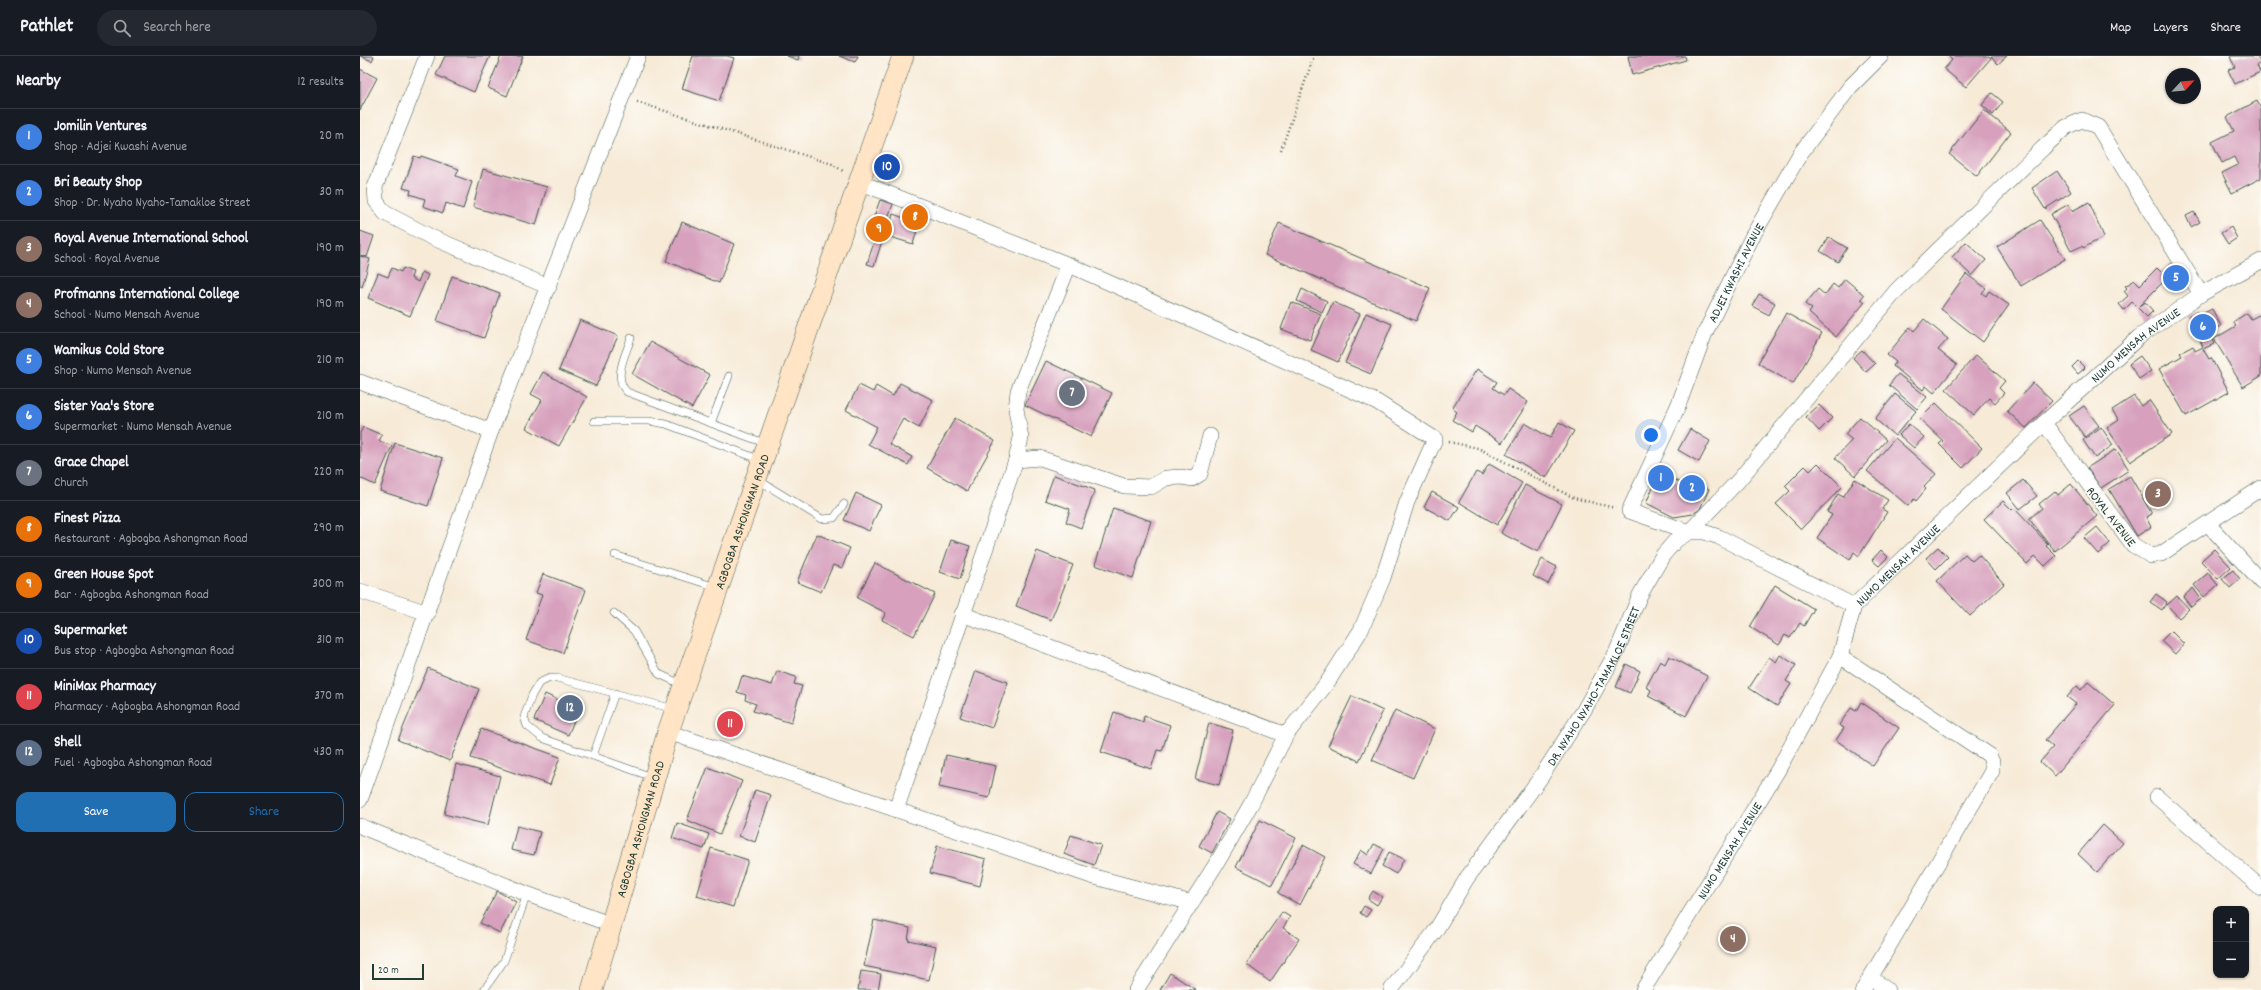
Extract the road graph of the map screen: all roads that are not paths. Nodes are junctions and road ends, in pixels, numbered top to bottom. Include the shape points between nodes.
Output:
1 (427, 56) edge
2 (638, 56) edge
3 (903, 56) edge
4 (1881, 56) edge
5 (859, 182) junction
6 (2261, 261) edge
7 (1069, 265) junction
8 (549, 287) junction
9 (2201, 294) junction
10 (631, 338) dead end
11 (729, 376) dead end
12 (360, 382) edge
13 (594, 421) dead end
14 (711, 423) junction
15 (2044, 423) junction
16 (491, 431) junction
17 (1210, 436) dead end
18 (1016, 460) junction
19 (762, 461) junction
20 (2261, 488) edge
21 (844, 504) dead end
22 (2208, 524) junction
23 (1689, 532) junction
24 (615, 554) dead end
25 (2261, 582) edge
26 (718, 588) junction
27 (360, 591) edge
28 (1854, 606) junction
29 (428, 613) junction
30 (614, 614) dead end
31 (962, 614) junction
32 (1840, 656) junction
33 (685, 686) junction
34 (615, 693) junction
35 (676, 709) junction
36 (668, 732) junction
37 (1286, 735) junction
38 (593, 756) junction
39 (655, 778) junction
40 (2157, 796) dead end
41 (360, 800) edge
42 (896, 810) junction
43 (360, 826) edge
44 (2261, 888) edge
45 (527, 894) junction
46 (1192, 903) junction
47 (612, 925) junction
48 (1867, 984) edge
49 (484, 990) edge
50 (592, 990) edge
51 (1136, 990) edge
52 (1391, 990) edge
53 (1643, 990) edge
54 (1887, 990) edge

1 - 8 street via 375,187 376,201 385,213 432,237
2 - 8 street
3 - 5 street, AGBOGBA ASHONGMAN ROAD
4 - 23 street, ADJEI KWASHI AVENUE via 1850,87 1800,154 1752,237 1705,333 1678,406 1629,511
5 - 7 street
5 - 19 street, AGBOGBA ASHONGMAN ROAD
6 - 9 street, NUMO MENSAH AVENUE
7 - 18 street via 1018,391 1016,409 1021,438
7 - 37 street via 1377,402 1435,439 1408,502 1383,578 1361,630 1327,683
8 - 16 street
9 - 15 street, NUMO MENSAH AVENUE via 2139,337
9 - 23 street, DR. NYAHO NYAHO-TAMAKLOE STREET via 2098,127 2082,120 2066,127 1896,291 1764,451
10 - 14 lane via 620,374 619,381 623,388 627,392
11 - 14 lane
12 - 16 street
13 - 19 lane via 650,420
14 - 19 lane
15 - 22 street, ROYAL AVENUE via 2133,546 2151,556 2162,554
15 - 28 street, NUMO MENSAH AVENUE
16 - 29 street
17 - 18 street via 1200,474 1196,478 1166,478 1151,487 1124,486 1040,458
18 - 31 street
19 - 21 lane via 822,520 834,518
19 - 26 street, AGBOGBA ASHONGMAN ROAD
20 - 22 street, ROYAL AVENUE
22 - 25 street
23 - 28 street via 1704,532 1719,538
23 - 52 street, DR. NYAHO NYAHO-TAMAKLOE STREET via 1676,540 1663,555 1640,595 1616,653 1584,710 1541,777 1467,878 1436,930
24 - 26 lane
26 - 33 street, AGBOGBA ASHONGMAN ROAD
27 - 29 street
28 - 32 street, NUMO MENSAH AVENUE
29 - 41 street
30 - 33 lane via 634,631 659,674
31 - 37 street
31 - 42 street
32 - 48 street via 1989,755 1992,762 1992,771
32 - 53 street, NUMO MENSAH AVENUE via 1778,770
33 - 35 street, AGBOGBA ASHONGMAN ROAD
34 - 35 lane
34 - 38 lane
34 - 38 lane via 557,678 543,680 532,695 524,717 527,726 542,738
35 - 36 street, AGBOGBA ASHONGMAN ROAD
36 - 39 street, AGBOGBA ASHONGMAN ROAD
36 - 42 street
37 - 46 street via 1251,804
38 - 39 lane
39 - 47 street, AGBOGBA ASHONGMAN ROAD
40 - 44 street
42 - 46 street via 1091,876
43 - 45 street
45 - 47 street
45 - 49 lane via 504,961
46 - 51 street
47 - 50 street, AGBOGBA ASHONGMAN ROAD
48 - 54 street

